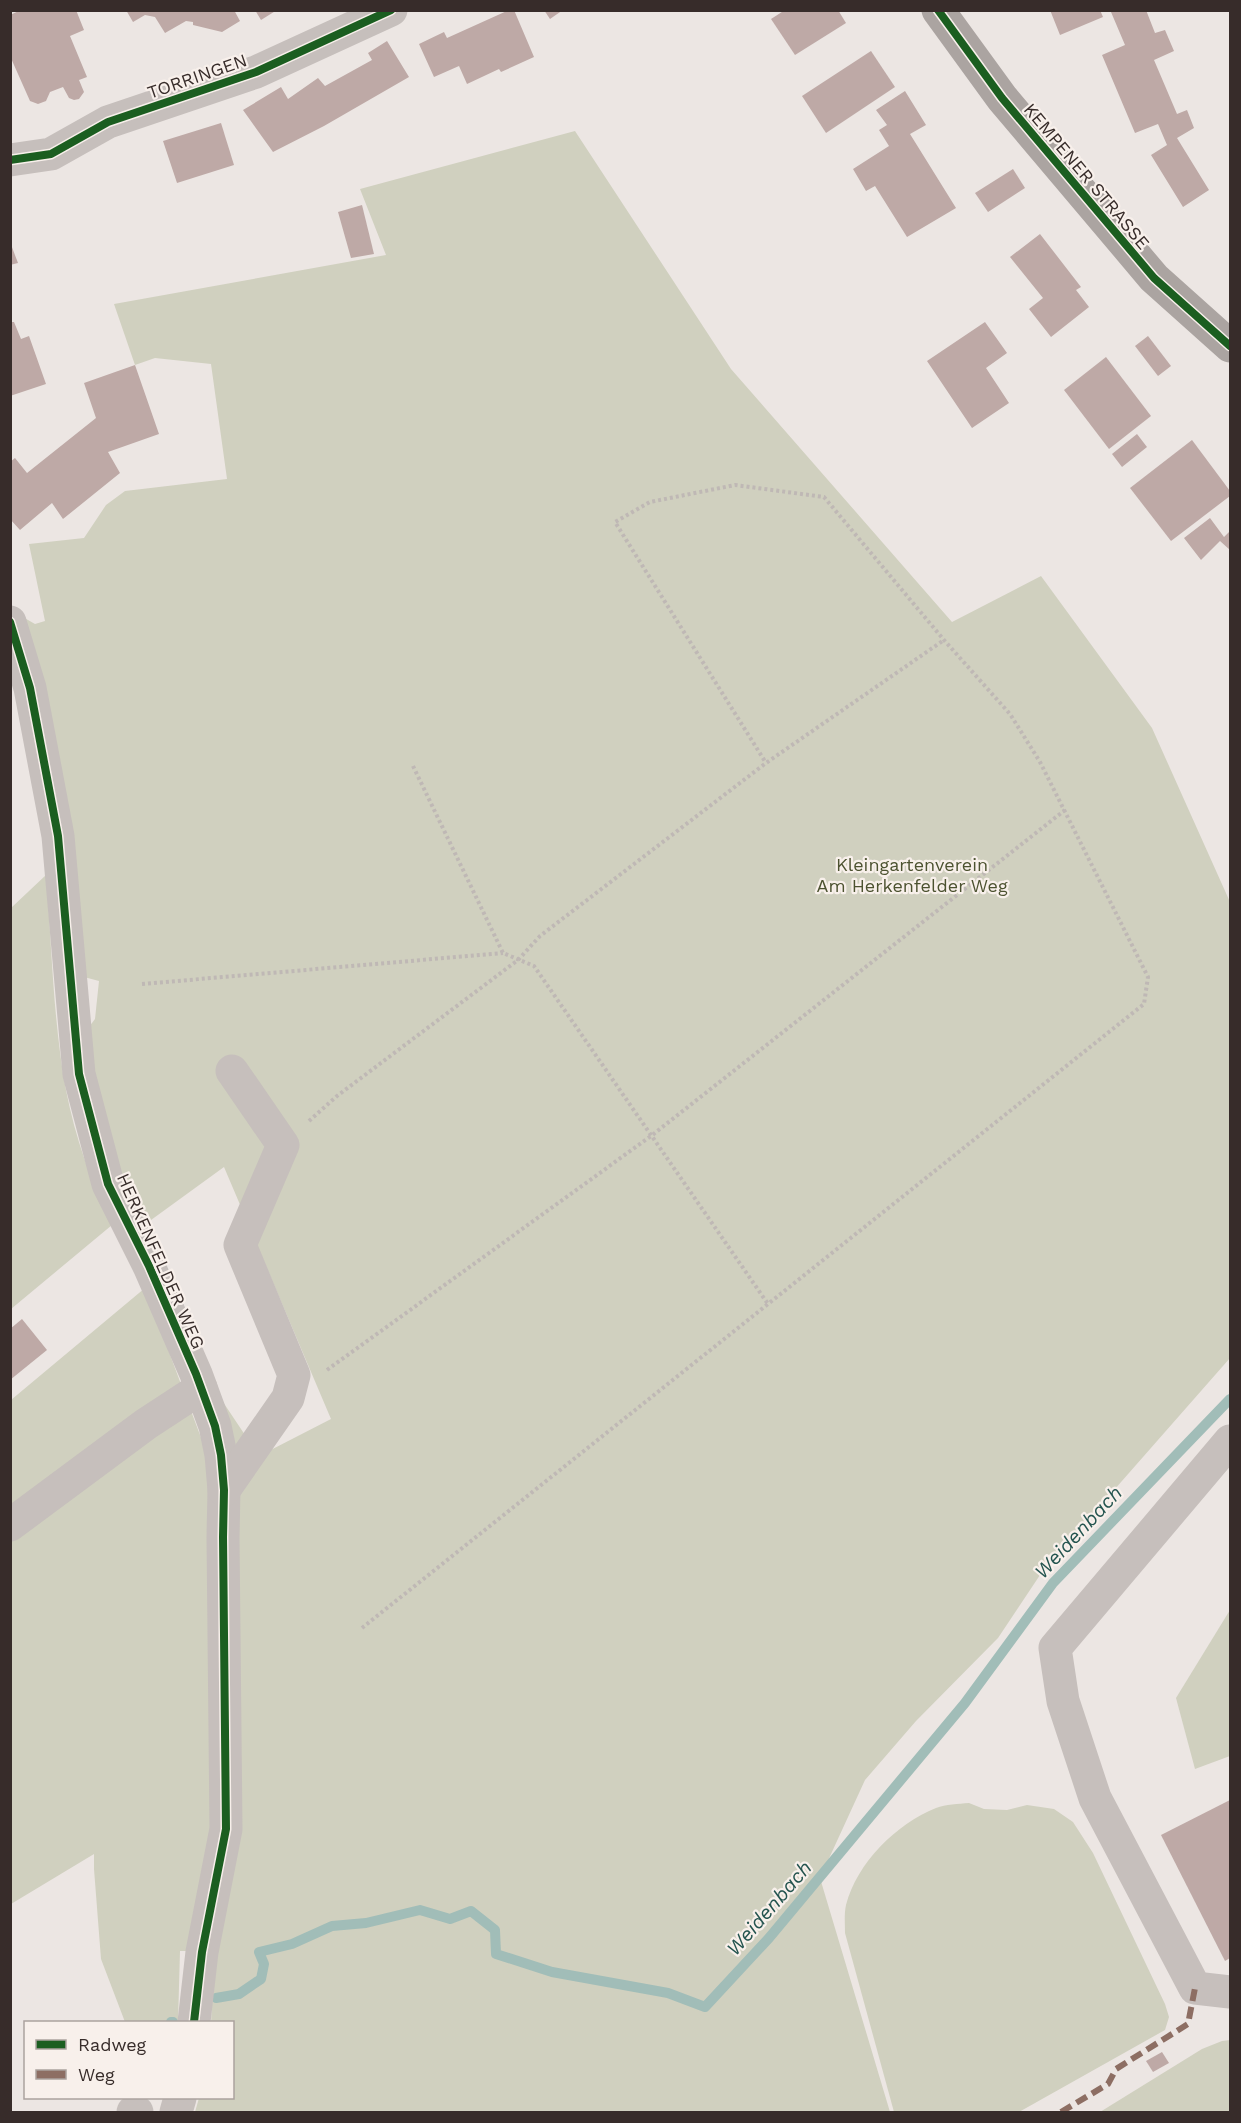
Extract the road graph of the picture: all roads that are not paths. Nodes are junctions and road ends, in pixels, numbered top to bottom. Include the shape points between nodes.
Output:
1 (391, 10) edge
2 (938, 10) edge
3 (10, 160) edge
4 (1230, 346) edge
5 (10, 622) edge
6 (232, 1071) dead end
7 (201, 1388) junction
8 (1230, 1441) edge
9 (224, 1490) junction
10 (10, 1525) edge
11 (1230, 1992) edge
12 (194, 2021) edge

1 - 3 street, TORRINGEN via 256,72 108,122 51,154
2 - 4 main road, KEMPENER STRASSE via 1002,98 1149,273
5 - 7 street, HERKENFELDER WEG via 30,688 58,836 79,1074 88,1114 108,1184 149,1266
6 - 9 street via 283,1145 240,1245 294,1375 288,1398
7 - 9 street, HERKENFELDER WEG via 215,1426
7 - 10 street
8 - 11 street via 1055,1648 1063,1701 1095,1798 1195,1988
9 - 12 street, HERKENFELDER WEG via 226,1829 202,1952

